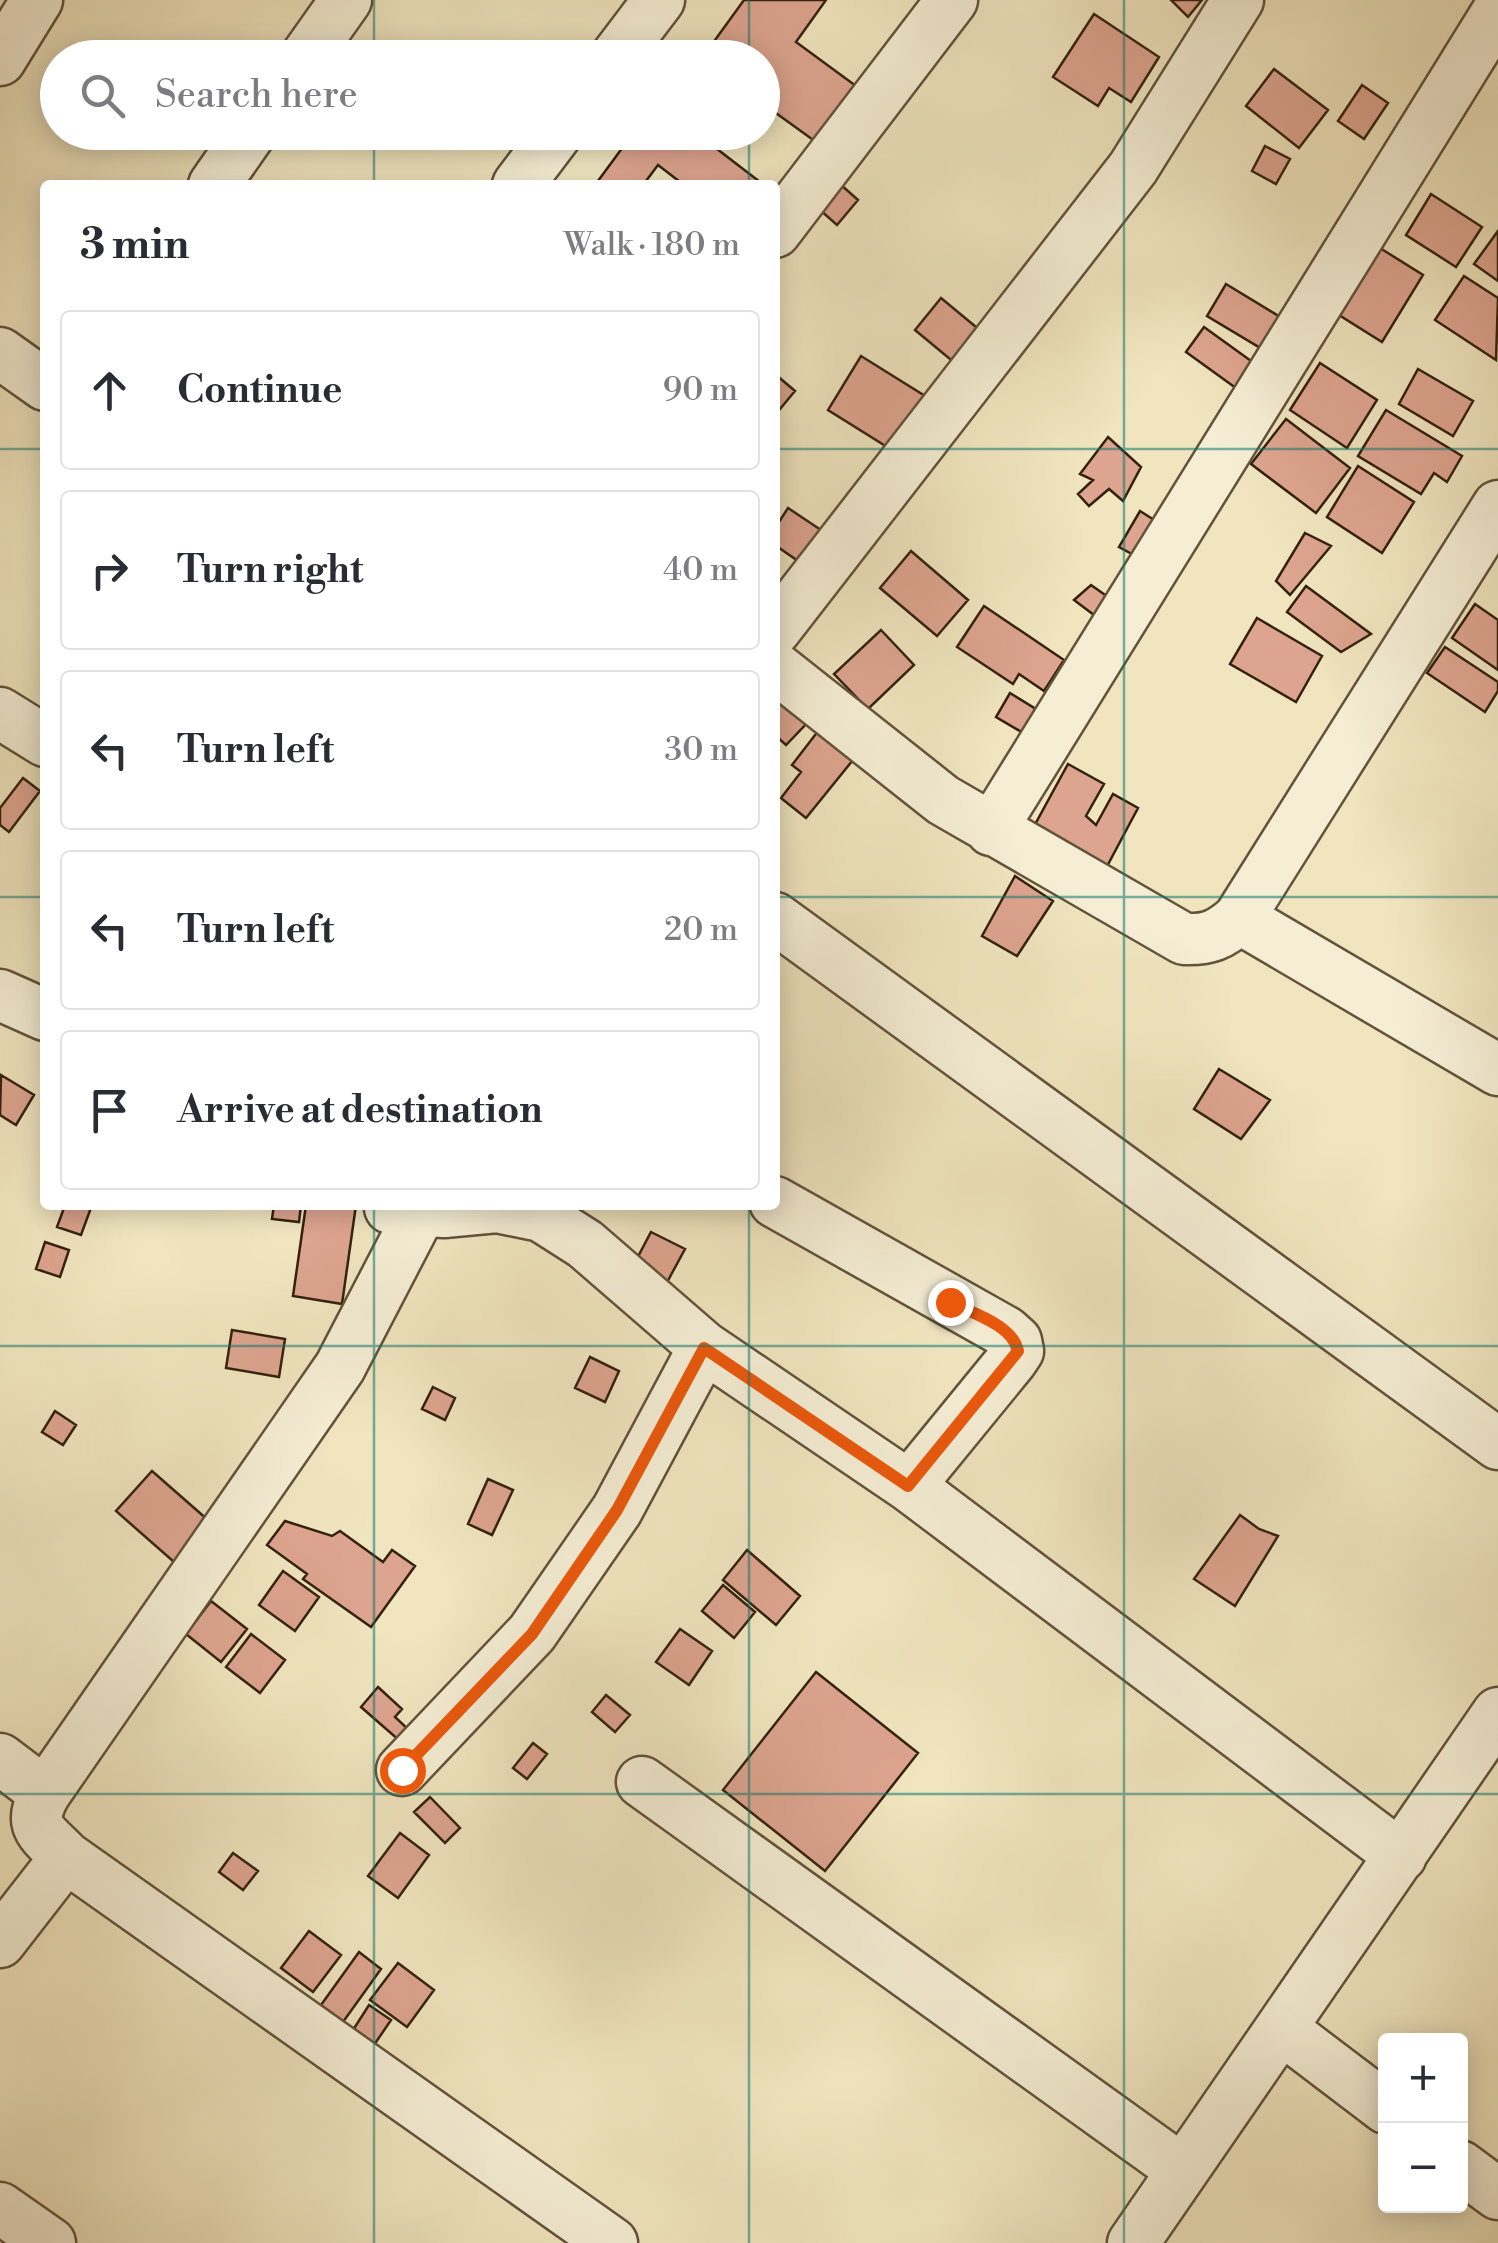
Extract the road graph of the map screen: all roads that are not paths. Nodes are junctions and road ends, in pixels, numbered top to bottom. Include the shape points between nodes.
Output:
1 (37, 0) edge
2 (346, 0) edge
3 (659, 0) edge
4 (952, 0) edge
5 (1238, 0) edge
6 (1498, 11) edge
7 (318, 40) edge
8 (629, 40) edge
9 (0, 60) edge
10 (238, 150) edge
11 (544, 150) edge
12 (217, 180) edge
13 (522, 180) edge
14 (780, 225) edge
15 (0, 353) edge
16 (40, 381) edge
17 (1498, 506) edge
18 (780, 624) edge
19 (780, 670) edge
20 (0, 713) edge
21 (40, 738) edge
22 (990, 830) junction
23 (1238, 918) junction
24 (780, 922) edge
25 (0, 995) edge
26 (40, 1013) edge
27 (1498, 1070) edge
28 (780, 1205) edge
29 (402, 1210) edge
30 (508, 1210) edge
31 (704, 1348) junction
32 (1498, 1444) edge
33 (908, 1486) junction
34 (1496, 1720) edge
35 (0, 1759) edge
36 (402, 1770) dead end
37 (642, 1782) dead end
38 (44, 1793) junction
39 (1401, 1856) junction
40 (66, 1858) junction
41 (0, 1942) edge
42 (1282, 2029) junction
43 (1378, 2102) edge
44 (1182, 2170) junction
45 (1468, 2172) edge
46 (1498, 2194) edge
47 (0, 2208) edge
48 (50, 2243) edge
49 (612, 2243) edge
50 (1133, 2243) edge

1 - 9 street
2 - 7 street
3 - 8 street
4 - 14 street
5 - 18 street via 1133,168
6 - 22 street
10 - 12 street
11 - 13 street
15 - 16 street
17 - 23 street
19 - 22 street
20 - 21 street
22 - 23 street via 1184,939 1206,940
23 - 27 street
24 - 32 street
25 - 26 street
28 - 33 street via 1016,1341 1012,1360
29 - 38 street via 340,1367
30 - 31 street via 542,1216 586,1244
31 - 33 street
31 - 36 street via 617,1510 532,1634
33 - 39 street
34 - 39 street
35 - 38 street
37 - 44 street
38 - 40 street via 35,1822
39 - 42 street
40 - 41 street
40 - 49 street
42 - 43 street
42 - 44 street
44 - 50 street
45 - 46 street
47 - 48 street

